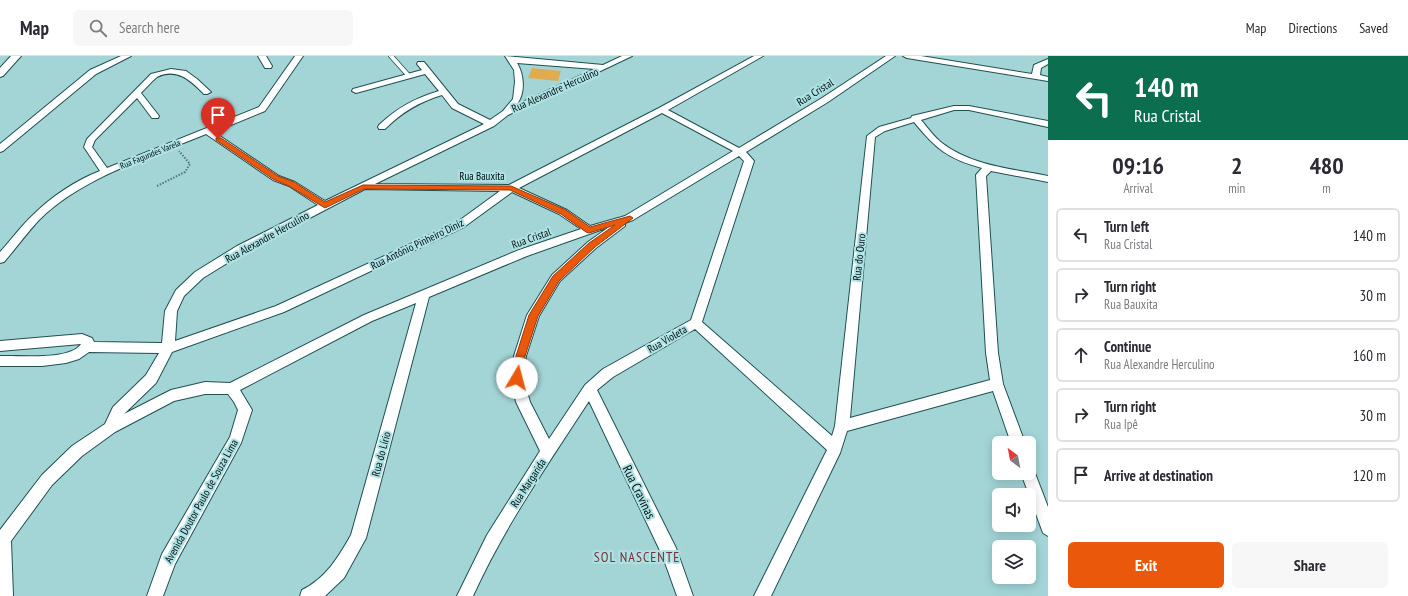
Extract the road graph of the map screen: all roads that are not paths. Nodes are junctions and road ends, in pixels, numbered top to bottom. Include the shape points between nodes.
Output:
1 (16, 56) edge
2 (127, 56) edge
3 (262, 56) edge
4 (299, 56) edge
5 (391, 56) edge
6 (628, 56) edge
7 (759, 56) edge
8 (891, 56) edge
9 (907, 56) edge
10 (510, 58) edge
11 (1048, 61) edge
12 (268, 66) dead end
13 (606, 67) junction
14 (1037, 67) junction
15 (1048, 70) edge
16 (0, 74) edge
17 (408, 75) junction
18 (1036, 77) junction
19 (1048, 79) edge
20 (356, 91) dead end
21 (207, 92) dead end
22 (444, 92) junction
23 (137, 93) junction
24 (662, 110) junction
25 (505, 113) junction
26 (155, 116) dead end
27 (915, 118) junction
28 (491, 124) junction
29 (1048, 124) edge
30 (382, 127) dead end
31 (207, 131) junction
32 (0, 149) edge
33 (741, 152) junction
34 (988, 166) junction
35 (105, 172) junction
36 (1048, 179) edge
37 (363, 187) junction
38 (511, 188) junction
39 (325, 205) junction
40 (630, 218) junction
41 (589, 230) junction
42 (0, 259) edge
43 (424, 294) junction
44 (696, 323) junction
45 (0, 346) edge
46 (86, 347) junction
47 (168, 348) junction
48 (0, 361) edge
49 (996, 384) junction
50 (231, 389) junction
51 (590, 389) junction
52 (842, 426) junction
53 (110, 428) junction
54 (1015, 436) edge
55 (835, 448) junction
56 (548, 452) junction
57 (1031, 480) edge
58 (1048, 528) edge
59 (2, 541) edge
60 (5, 596) edge
61 (155, 596) edge
62 (308, 596) edge
63 (465, 596) edge
64 (685, 596) edge
65 (762, 596) edge

1 - 16 street
2 - 32 street via 93,72
3 - 12 street
4 - 31 street, Rua Fagundes Varela via 262,109
5 - 17 lane
6 - 13 street, Rua Alexandre Herculino
7 - 24 street, Rua Antônio Pinheiro Diniz
8 - 33 street, Rua Cristal
9 - 18 street
10 - 13 street
10 - 25 street via 518,70 517,99
11 - 14 street
13 - 25 street, Rua Alexandre Herculino
14 - 15 street
14 - 18 street
17 - 20 street
17 - 22 street via 424,67
18 - 19 street
21 - 23 street via 186,73 165,71 154,76
22 - 28 street via 456,106
22 - 30 street via 421,99 404,108
23 - 26 street
23 - 35 street via 91,139 88,147
24 - 33 street
24 - 38 street, Rua Antônio Pinheiro Diniz
25 - 28 street, Rua Alexandre Herculino
27 - 29 street via 954,108 969,108
27 - 34 street via 939,145 961,158
27 - 52 street, Rua do Ouro via 882,129 871,136
28 - 37 street, Rua Alexandre Herculino
31 - 35 street, Rua Fagundes Varela
31 - 39 street via 276,178 292,184
33 - 40 street, Rua Cristal
33 - 44 street, Rua Violeta via 749,161
34 - 36 street
34 - 49 street via 982,175
35 - 42 street, Rua Fagundes Varela via 90,178 36,217
37 - 38 street, Rua Bauxita
37 - 39 street, Rua Alexandre Herculino
38 - 41 street, Rua Bauxita via 563,212
38 - 47 street, Rua Antônio Pinheiro Diniz via 460,225 280,309
39 - 47 street, Rua Alexandre Herculino via 199,275 180,293 171,311
40 - 41 street, Rua Cristal
40 - 56 street, Rua Margarida via 592,245 556,278 534,315 520,356 517,378 523,402
41 - 43 street, Rua Cristal via 523,253
43 - 50 street, Rua Cristal via 368,318
43 - 62 street, Rua do Lírio via 358,538 337,574 318,592
44 - 51 street, Rua Violeta via 608,373
44 - 55 street
45 - 46 street via 82,339 88,341
46 - 47 street, Rua Antônio Pinheiro Diniz
46 - 48 street via 81,353 57,360
47 - 53 street, Rua Alexandre Herculino via 151,379 118,412
49 - 52 street
49 - 54 street
50 - 53 street via 205,388 171,396
50 - 61 street, Avenida Doutor Paulo de Souza Lima via 245,410 236,438 168,560
51 - 56 street, Rua Violeta
51 - 64 street, Rua Cravinas via 670,554
52 - 55 street
53 - 59 street via 77,451 47,480
55 - 65 street
56 - 63 street, Rua Margarida via 477,566
57 - 58 street
59 - 60 street

